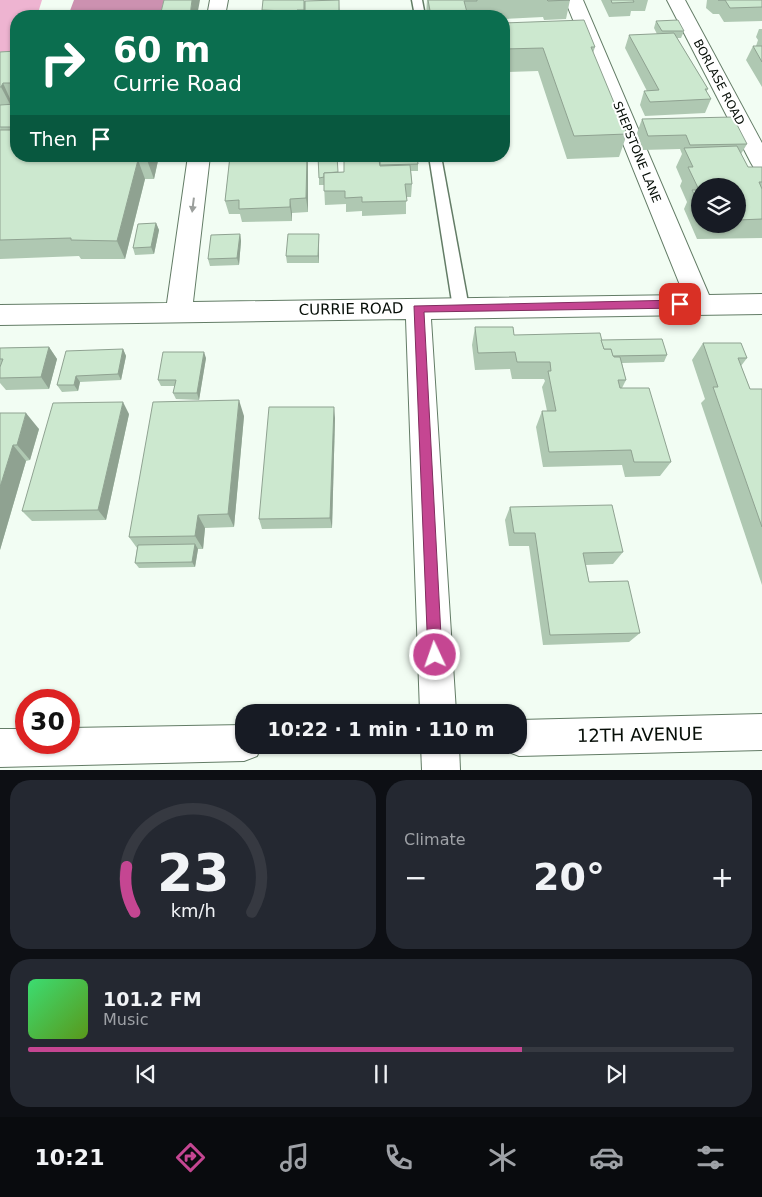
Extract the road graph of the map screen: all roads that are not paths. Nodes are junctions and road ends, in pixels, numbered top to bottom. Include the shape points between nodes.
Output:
1 (574, 0) edge
2 (676, 0) edge
3 (198, 162) edge
4 (437, 162) edge
5 (762, 163) edge
6 (700, 304) junction
7 (762, 304) edge
8 (418, 308) junction
9 (461, 308) junction
10 (179, 311) junction
11 (0, 315) edge
12 (438, 704) edge
13 (762, 732) edge
14 (527, 738) edge
15 (235, 743) edge
16 (0, 748) edge
17 (440, 754) edge
18 (441, 770) edge

1 - 6 street, SHEPSTONE LANE
2 - 5 street, BORLASE ROAD
3 -> 10 street
4 - 9 lane
6 - 7 street, CURRIE ROAD
6 - 9 street, CURRIE ROAD
8 - 9 street, CURRIE ROAD
8 - 10 street, CURRIE ROAD
8 - 12 street
10 - 11 street, CURRIE ROAD
13 - 14 street, 12TH AVENUE
15 - 16 street
17 - 18 street

